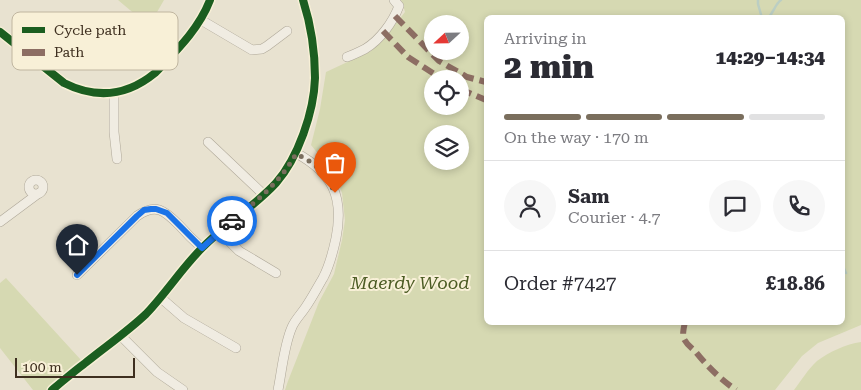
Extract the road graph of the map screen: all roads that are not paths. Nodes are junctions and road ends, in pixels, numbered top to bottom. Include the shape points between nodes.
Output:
1 (210, 0) edge
2 (303, 0) edge
3 (394, 0) edge
4 (200, 20) junction
5 (287, 31) dead end
6 (0, 32) edge
7 (12, 42) edge
8 (178, 47) edge
9 (347, 57) dead end
10 (47, 70) edge
11 (158, 70) edge
12 (114, 93) junction
13 (208, 142) dead end
14 (296, 154) junction
15 (117, 159) dead end
16 (39, 193) dead end
17 (264, 195) junction
18 (0, 222) edge
19 (219, 232) junction
20 (202, 248) junction
21 (276, 273) dead end
22 (77, 275) dead end
23 (161, 298) junction
24 (121, 336) junction
25 (236, 348) dead end
26 (54, 389) edge
27 (183, 390) edge
28 (278, 390) edge

1 - 4 street
2 - 14 street via 312,41 315,80
3 - 9 street via 399,6 380,35 365,49
4 - 5 street via 252,50 267,46
4 - 8 street
6 - 7 street
10 - 12 street via 76,89
11 - 12 street via 133,88
12 - 15 street
13 - 17 street
14 - 17 street
14 - 28 street via 324,174 335,193 339,217 330,262 293,325
16 - 18 street
17 - 19 street
19 - 20 street
19 - 21 street via 239,251
20 - 22 street via 167,213 156,209 144,210
20 - 23 street
23 - 24 street
23 - 25 street via 184,318
24 - 26 street
24 - 27 street via 157,372

